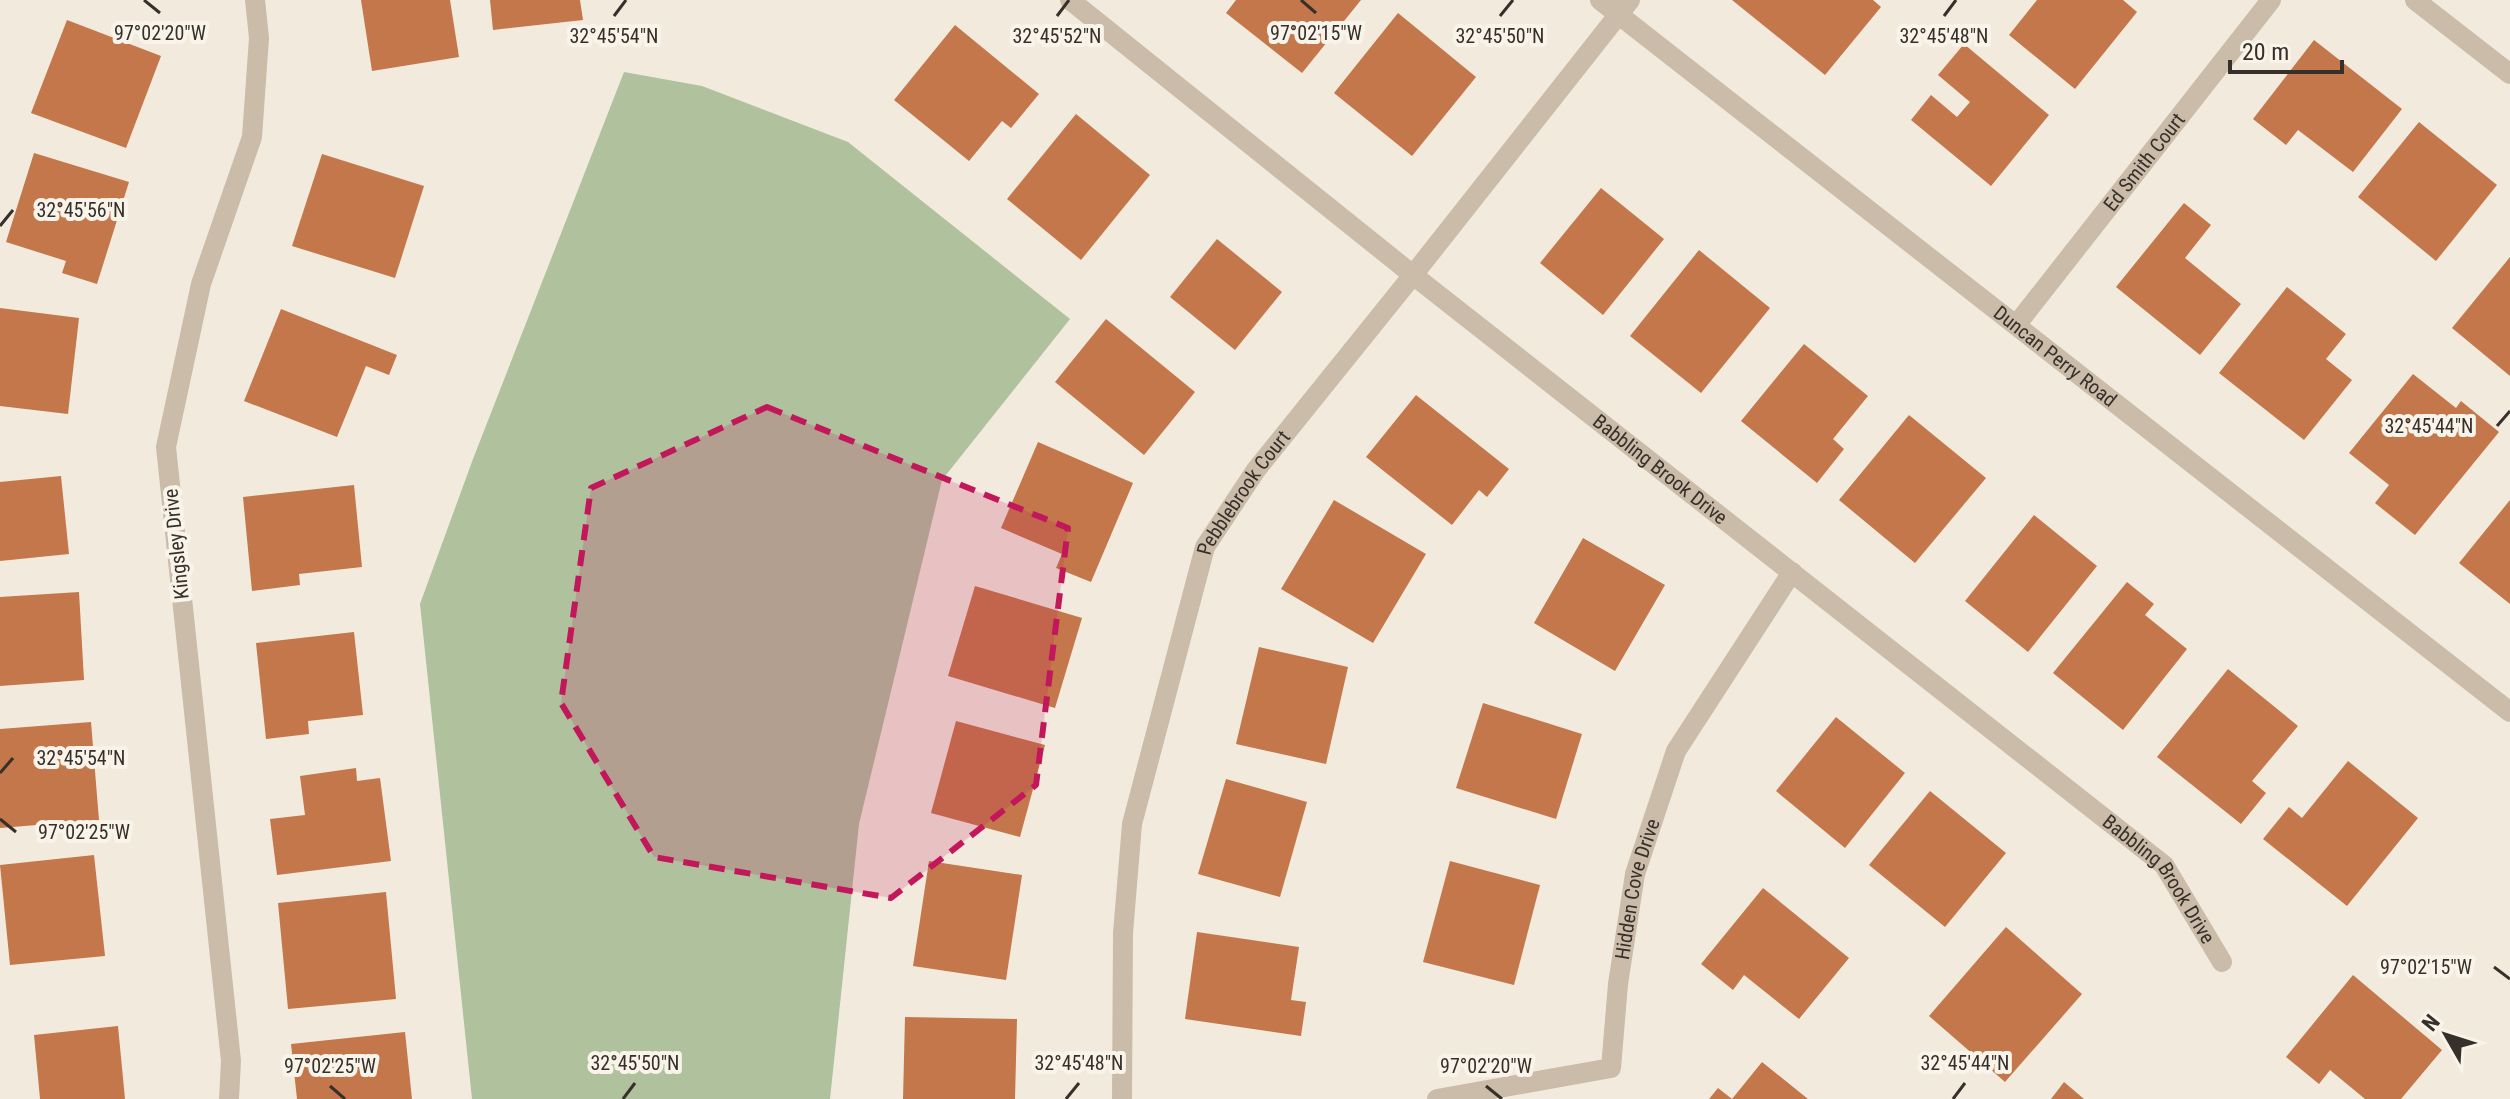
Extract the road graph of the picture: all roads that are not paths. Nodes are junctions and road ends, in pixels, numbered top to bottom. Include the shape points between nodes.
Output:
1 (255, 0) edge
2 (1070, 0) edge
3 (1600, 0) edge
4 (2271, 0) edge
5 (2415, 0) edge
6 (1624, 7) edge
7 (2510, 74) edge
8 (1413, 275) junction
9 (2017, 324) junction
10 (1792, 572) junction
11 (2510, 712) edge
12 (2222, 962) dead end
13 (229, 1099) edge
14 (1122, 1099) edge
15 (1437, 1099) edge

1 - 13 street, Kingsley Drive via 259,38 252,137 201,284 166,447 231,1061
2 - 8 street, Babbling Brook Drive
3 - 6 street, Duncan Perry Road
4 - 9 street, Ed Smith Court
5 - 7 street
6 - 8 street, Pebblebrook Court
6 - 9 street, Duncan Perry Road
8 - 10 street, Babbling Brook Drive
8 - 14 street, Pebblebrook Court via 1256,470 1205,547 1132,824 1123,933
9 - 11 street, Duncan Perry Road
10 - 12 street, Babbling Brook Drive via 2164,865
10 - 15 street, Hidden Cove Drive via 1676,751 1635,874 1611,1068

